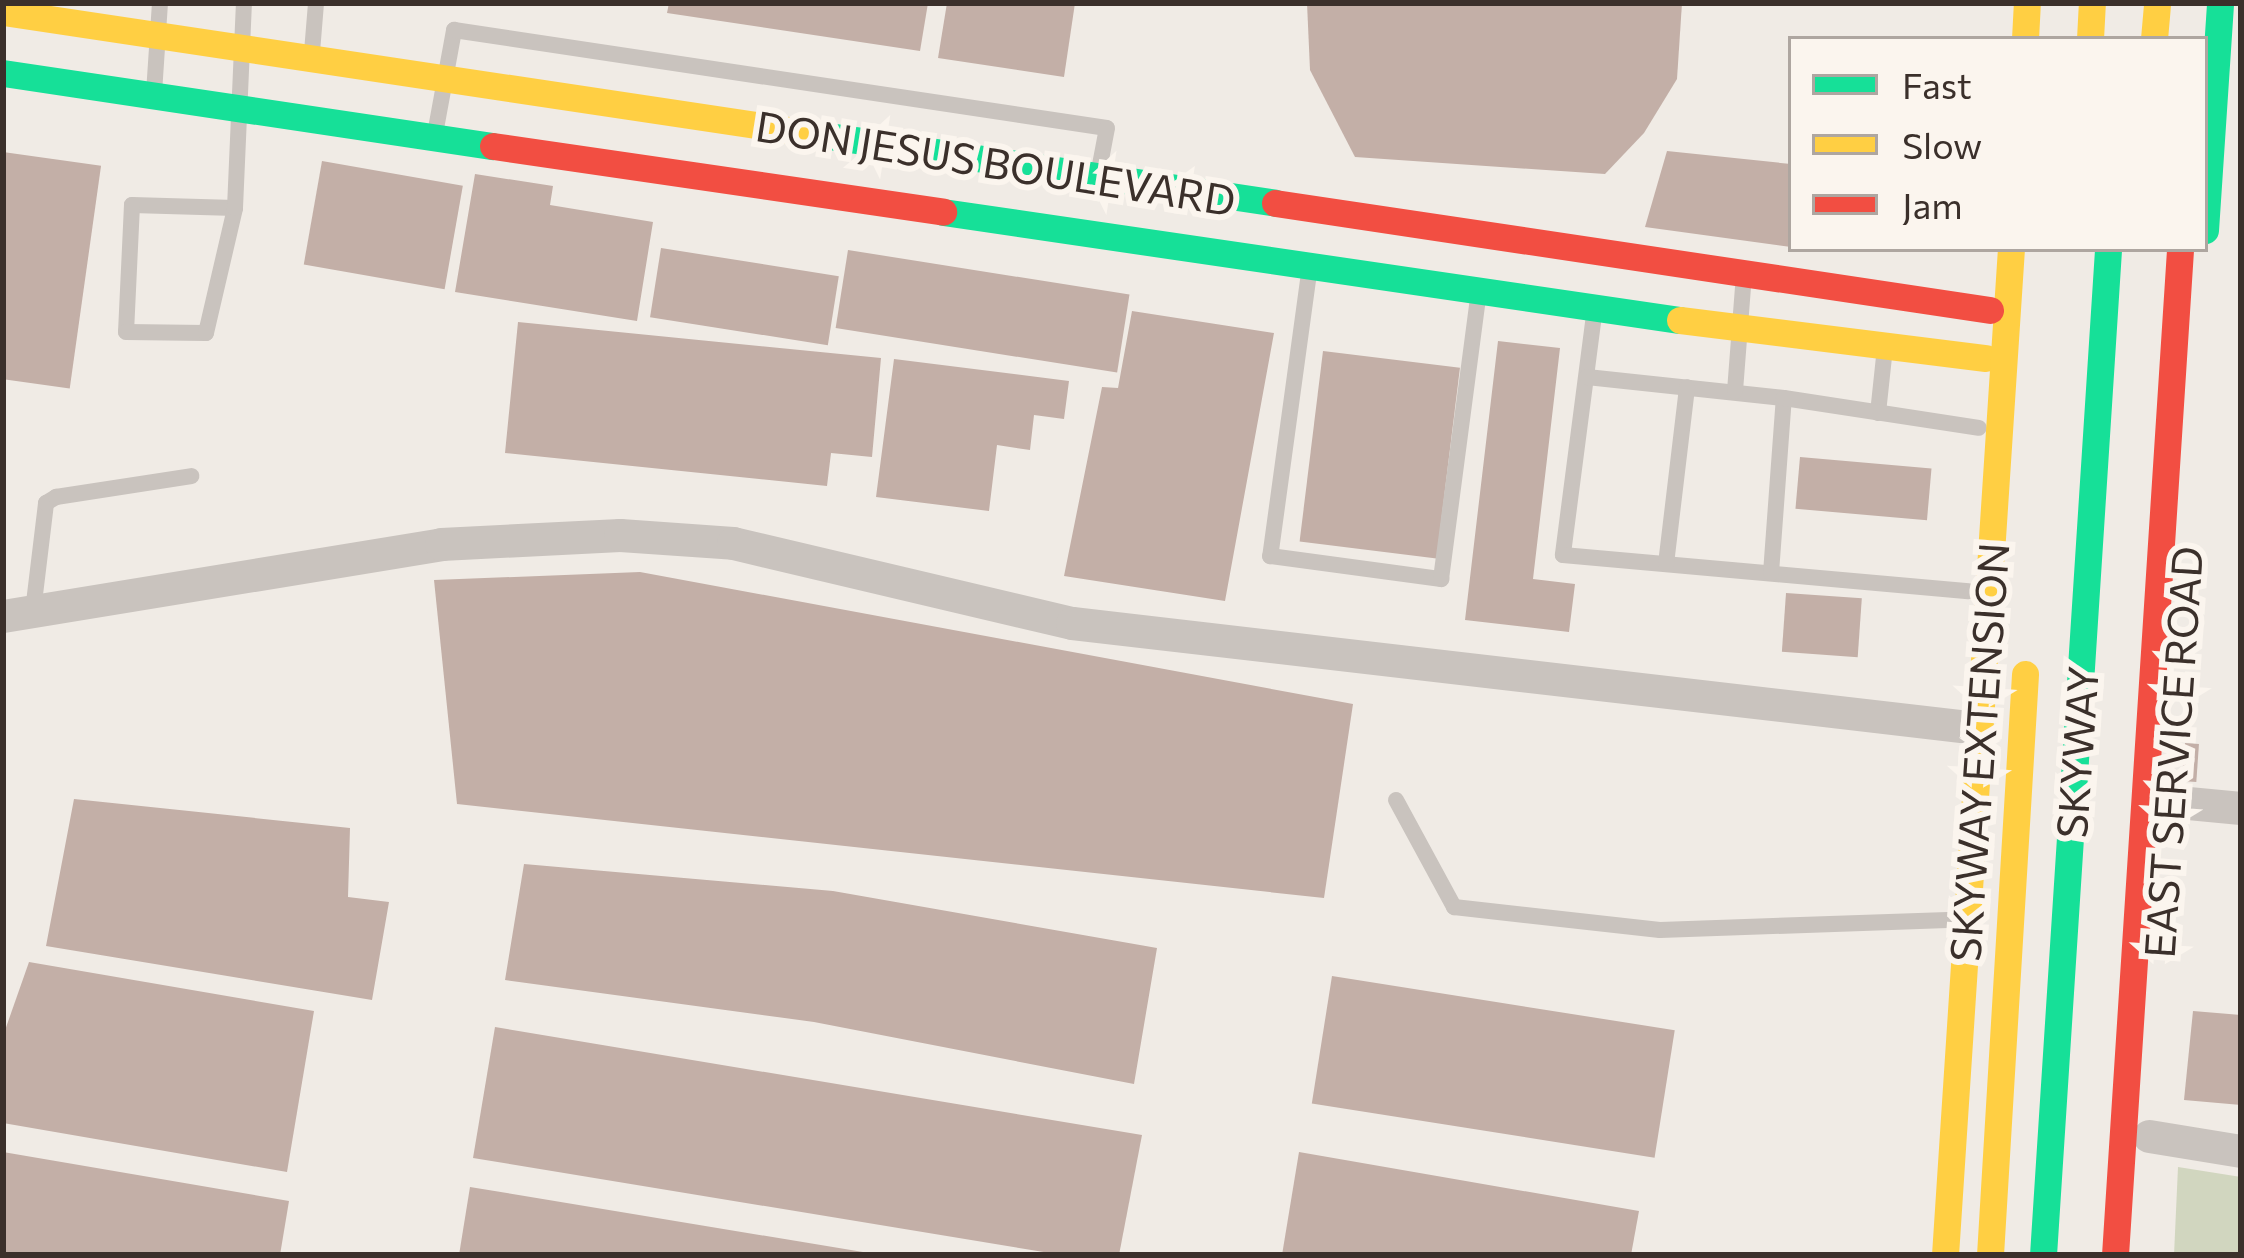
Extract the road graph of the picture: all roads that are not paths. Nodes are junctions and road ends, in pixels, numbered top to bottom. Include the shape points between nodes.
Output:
1 (160, 3) edge
2 (244, 3) edge
3 (316, 3) edge
4 (2009, 3) edge
5 (2027, 3) edge
6 (2067, 3) edge
7 (2092, 3) edge
8 (2157, 3) edge
9 (2195, 3) edge
10 (2220, 3) edge
11 (3, 12) edge
12 (2007, 36) edge
13 (2025, 36) edge
14 (2065, 36) edge
15 (2090, 36) edge
16 (2154, 36) edge
17 (2193, 36) edge
18 (161, 37) junction
19 (245, 48) junction
20 (311, 59) junction
21 (3, 73) edge
22 (445, 80) junction
23 (154, 94) junction
24 (237, 106) junction
25 (435, 135) junction
26 (1098, 178) junction
27 (2208, 185) edge
28 (1178, 190) junction
29 (235, 208) junction
30 (1168, 245) junction
31 (1994, 252) edge
32 (2011, 252) edge
33 (2108, 252) edge
34 (2180, 252) edge
35 (2204, 252) edge
36 (1310, 266) junction
37 (1744, 274) junction
38 (1479, 292) junction
39 (1594, 309) junction
40 (1990, 310) junction
41 (1740, 327) junction
42 (1885, 346) junction
43 (1986, 358) junction
44 (1587, 377) junction
45 (1687, 387) junction
46 (1735, 391) junction
47 (1784, 398) junction
48 (1878, 412) junction
49 (1979, 428) junction
50 (191, 476) dead end
51 (1666, 564) junction
52 (1771, 573) junction
53 (1968, 591) junction
54 (18, 614) edge
55 (2026, 651) dead end
56 (2050, 670) dead end
57 (1961, 726) junction
58 (1396, 800) dead end
59 (2167, 801) junction
60 (2241, 808) edge
61 (1948, 920) junction
62 (2149, 1136) junction
63 (2241, 1151) edge
64 (1928, 1255) edge
65 (1945, 1255) edge
66 (1990, 1255) edge
67 (2012, 1255) edge
68 (2043, 1255) edge
69 (2116, 1255) edge
70 (2141, 1255) edge

1 - 18 lane
2 - 19 lane
3 - 20 lane
4 - 12 main road
5 - 13 main road
6 - 14 main road
7 - 15 main road
8 - 16 main road
9 - 17 main road
10 - 27 main road
11 - 18 main road, DON JESUS BOULEVARD
18 - 19 main road, DON JESUS BOULEVARD
18 - 23 lane
19 - 20 main road, DON JESUS BOULEVARD
19 - 24 lane
20 - 22 main road, DON JESUS BOULEVARD
21 - 23 main road, DON JESUS BOULEVARD
22 - 25 lane
22 - 26 main road, DON JESUS BOULEVARD
22 - 26 lane via 454,29 1106,128
23 - 24 main road, DON JESUS BOULEVARD
24 - 25 main road, DON JESUS BOULEVARD
24 - 29 lane
25 - 30 main road, DON JESUS BOULEVARD
26 - 28 main road, DON JESUS BOULEVARD
28 - 30 main road
28 - 37 main road, DON JESUS BOULEVARD
29 - 29 lane via 206,333 126,332 132,205
30 - 36 main road, DON JESUS BOULEVARD
31 - 40 main road
32 - 65 main road, SKYWAY EXTENSION
33 - 68 main road, SKYWAY
34 - 69 main road
35 - 59 main road, EAST SERVICE ROAD
36 - 38 main road, DON JESUS BOULEVARD
36 - 38 lane via 1270,556 1442,579
37 - 40 main road, DON JESUS BOULEVARD
37 - 41 lane
38 - 39 main road, DON JESUS BOULEVARD
39 - 41 main road, DON JESUS BOULEVARD
39 - 44 lane
40 - 43 main road
41 - 42 main road, DON JESUS BOULEVARD
41 - 46 lane
42 - 43 main road, DON JESUS BOULEVARD
42 - 48 lane
43 - 49 main road
44 - 45 lane
44 - 51 lane via 1563,555
45 - 46 lane
45 - 51 lane
46 - 47 lane
47 - 48 lane
47 - 52 lane
48 - 49 lane
49 - 53 main road
50 - 54 lane via 46,503
51 - 52 lane
52 - 53 lane
53 - 57 main road
54 - 57 street via 441,544 620,535 733,543 1072,623
55 - 66 main road
56 - 67 main road, SKYWAY
57 - 61 main road
58 - 61 lane via 1454,908 1660,930
59 - 60 street
59 - 62 main road, EAST SERVICE ROAD
61 - 64 main road
62 - 63 street
62 - 70 main road, EAST SERVICE ROAD

